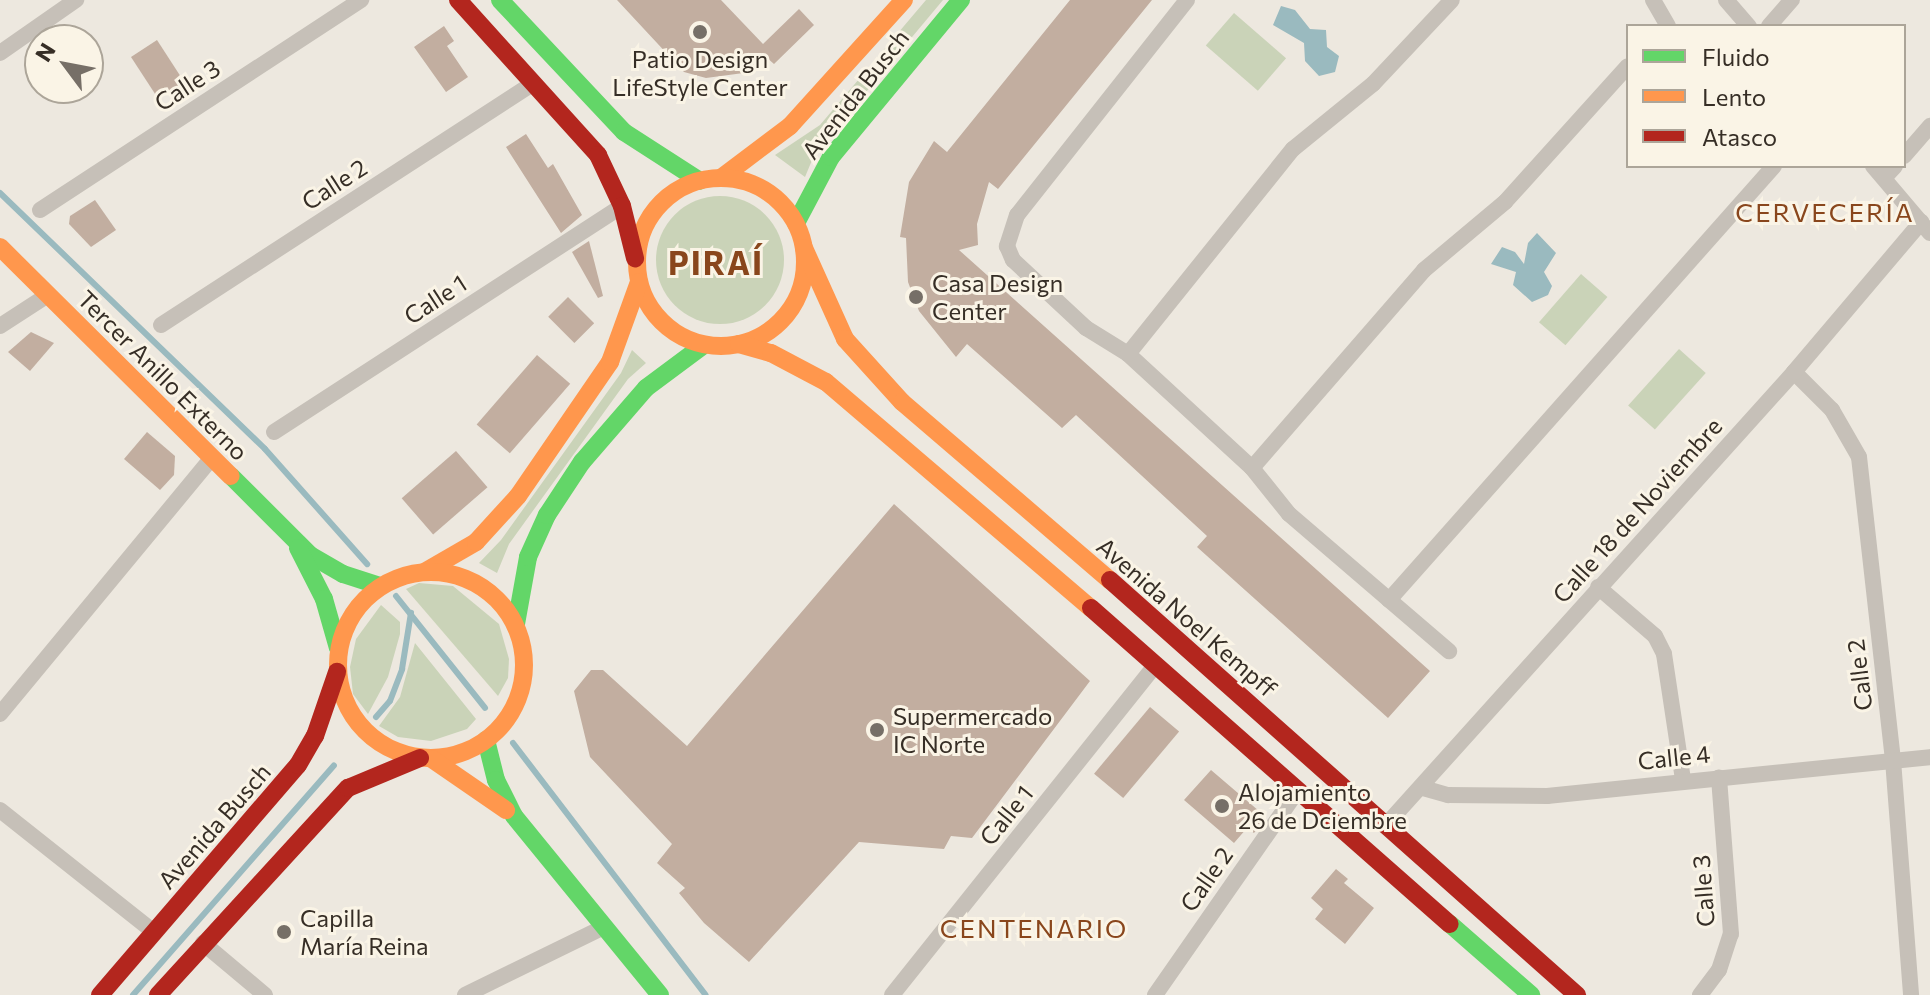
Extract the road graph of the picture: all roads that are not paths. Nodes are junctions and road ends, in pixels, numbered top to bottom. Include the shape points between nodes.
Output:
1 (76, 0) edge
2 (361, 0) edge
3 (458, 0) edge
4 (500, 0) edge
5 (904, 0) edge
6 (961, 0) edge
7 (1187, 0) edge
8 (1452, 0) edge
9 (1653, 0) edge
10 (1726, 0) edge
11 (1792, 0) edge
12 (1665, 24) edge
13 (1747, 24) edge
14 (1771, 24) edge
15 (0, 53) edge
16 (1626, 68) edge
17 (533, 83) junction
18 (1930, 126) edge
19 (1906, 154) edge
20 (1772, 168) edge
21 (1884, 170) edge
22 (721, 178) junction
23 (700, 181) junction
24 (622, 206) junction
25 (40, 210) dead end
26 (796, 223) junction
27 (1926, 228) edge
28 (0, 247) edge
29 (804, 248) junction
30 (638, 274) junction
31 (48, 295) junction
32 (161, 325) dead end
33 (0, 326) edge
34 (739, 344) junction
35 (704, 345) junction
36 (1128, 354) junction
37 (1794, 372) junction
38 (274, 432) dead end
39 (212, 458) junction
40 (1252, 468) junction
41 (291, 537) junction
42 (426, 571) junction
43 (380, 586) junction
44 (1598, 587) junction
45 (1389, 600) junction
46 (516, 624) junction
47 (338, 648) junction
48 (1449, 651) dead end
49 (1156, 664) junction
50 (337, 672) junction
51 (1191, 695) junction
52 (0, 714) edge
53 (1269, 721) junction
54 (486, 740) junction
55 (1930, 757) edge
56 (426, 759) junction
57 (1893, 760) junction
58 (1719, 777) junction
59 (1683, 779) junction
60 (1423, 788) junction
61 (1298, 790) junction
62 (0, 810) edge
63 (514, 816) junction
64 (1381, 822) junction
65 (604, 927) junction
66 (154, 932) junction
67 (203, 943) junction
68 (1475, 946) junction
69 (1160, 993) edge
70 (100, 995) edge
71 (158, 995) edge
72 (265, 995) edge
73 (465, 995) edge
74 (660, 995) edge
75 (892, 995) edge
76 (1531, 995) edge
77 (1544, 995) edge
78 (1577, 995) edge
79 (1700, 995) edge
80 (1911, 995) edge

1 - 15 street
2 - 25 street, Calle 3
3 - 17 main road
4 - 23 main road via 624,132
5 - 22 main road, Avenida Busch via 790,126
6 - 26 main road, Avenida Busch via 831,157
7 - 36 street via 1009,231 1007,246 1020,271 1086,328
8 - 36 street via 1373,84 1293,149
9 - 12 street
10 - 13 street
11 - 14 street
16 - 40 street via 1505,202 1424,270
17 - 24 main road via 598,155
17 - 32 street, Calle 2
18 - 19 street
20 - 45 street
21 - 27 street
22 - 23 main road
22 - 26 main road via 765,190
23 - 30 main road via 661,204 643,232
24 - 30 main road
24 - 38 street, Calle 1
26 - 29 main road
27 - 37 street, Calle 18 de Noviembre
28 - 31 main road, Tercer Anillo Externo
29 - 34 main road via 805,269 791,309 777,325
29 - 53 main road, Avenida Noel Kempff via 833,317 865,367
30 - 35 main road via 656,316 678,334
30 - 42 main road via 610,362 518,496 476,542
31 - 33 street
31 - 39 main road, Tercer Anillo Externo
34 - 35 main road
34 - 49 main road via 771,353 826,382
35 - 46 main road via 646,388 582,462 547,515 528,557
36 - 40 street
37 - 44 street, Calle 18 de Noviembre
37 - 57 street, Calle 2 via 1832,410 1859,457
39 - 41 main road, Tercer Anillo Externo
39 - 52 street
40 - 45 street via 1289,514
41 - 43 main road, Tercer Anillo Externo via 343,574
41 - 47 main road, Tercer Anillo Externo via 324,599
42 - 43 main road
42 - 46 main road via 453,573 479,584
43 - 47 main road via 346,624
44 - 59 street via 1655,636 1664,654
44 - 60 street, Calle 18 de Noviembre
45 - 48 street
46 - 54 main road via 523,646 522,686 508,717
47 - 50 main road
49 - 51 main road
49 - 75 street, Calle 1
50 - 56 main road via 345,703 363,730 389,749
50 - 66 main road, Avenida Busch via 315,736 298,765
51 - 53 main road via 1241,728
51 - 61 main road
53 - 64 main road, Avenida Noel Kempff
54 - 56 main road via 454,756
54 - 63 main road via 496,780
55 - 57 street, Calle 4
56 - 63 main road
56 - 67 main road via 362,778 348,788
57 - 58 street, Calle 4
57 - 80 street, Calle 2
58 - 59 street, Calle 4
58 - 79 street, Calle 3 via 1731,934 1719,970
59 - 60 street, Calle 4 via 1547,796 1448,795
60 - 64 street, Calle 18 de Noviembre
61 - 64 main road via 1312,780 1325,781
61 - 68 main road
61 - 69 street, Calle 2
62 - 66 street
63 - 65 main road
64 - 78 main road, Avenida Noel Kempff
65 - 73 street
65 - 74 main road
66 - 70 main road, Avenida Busch
67 - 71 main road
67 - 72 street
68 - 76 main road
68 - 77 main road via 1500,956

